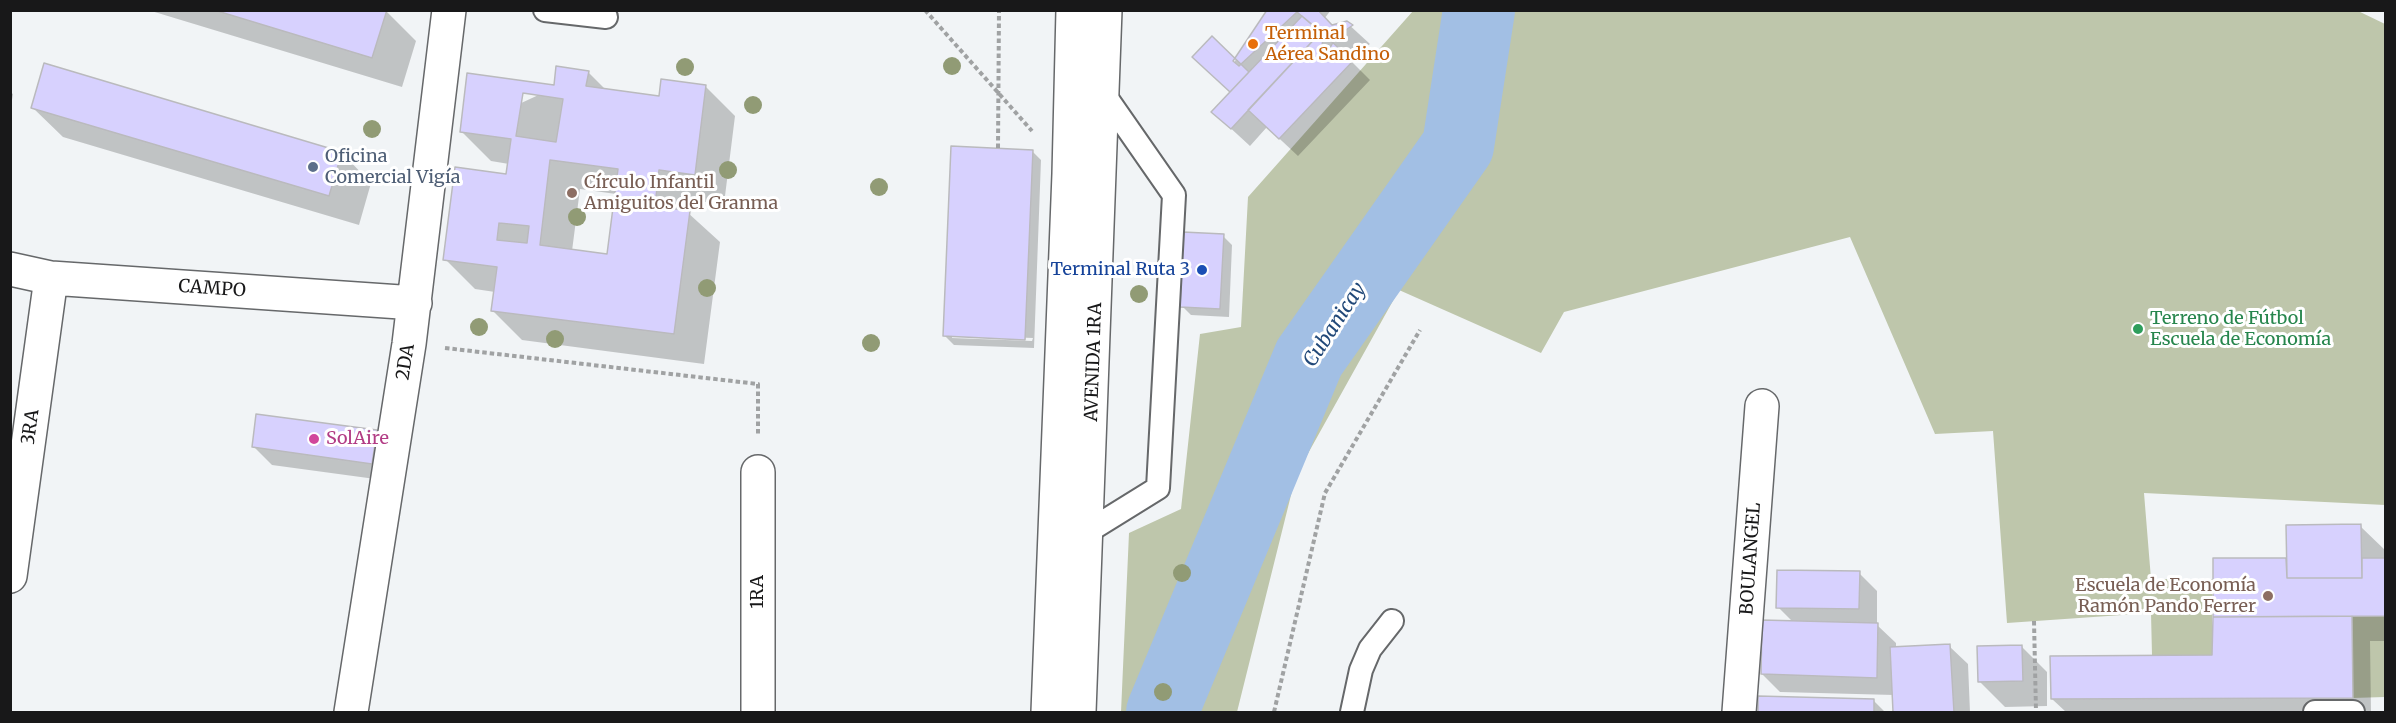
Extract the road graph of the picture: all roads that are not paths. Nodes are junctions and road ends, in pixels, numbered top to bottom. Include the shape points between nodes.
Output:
1 (449, 10) edge
2 (545, 10) edge
3 (1062, 10) edge
4 (1073, 10) edge
5 (1105, 10) edge
6 (606, 17) dead end
7 (1073, 51) junction
8 (1103, 93) junction
9 (10, 268) edge
10 (51, 278) junction
11 (415, 303) junction
12 (1762, 406) dead end
13 (758, 472) road end
14 (1087, 532) junction
15 (10, 576) edge
16 (1392, 621) dead end
17 (351, 712) edge
18 (758, 712) edge
19 (1048, 712) edge
20 (1079, 712) edge
21 (1352, 712) edge
22 (1740, 712) edge
23 (2314, 712) edge
24 (2353, 712) edge

1 - 11 street, 2DA
2 - 6 lane
3 - 7 street
4 - 7 street, AVENIDA 1RA
5 - 8 street, AVENIDA 1RA
7 - 19 street, AVENIDA 1RA
8 - 14 street, AVENIDA 1RA
8 - 14 lane via 1174,195 1158,488
9 - 10 street, CAMPO
10 - 11 street, CAMPO
10 - 15 street, 3RA
11 - 17 street, 2DA
12 - 22 street, BOULANGEL
13 - 18 street, 1RA
14 - 20 street, AVENIDA 1RA
16 - 21 lane via 1370,649
23 - 24 lane

